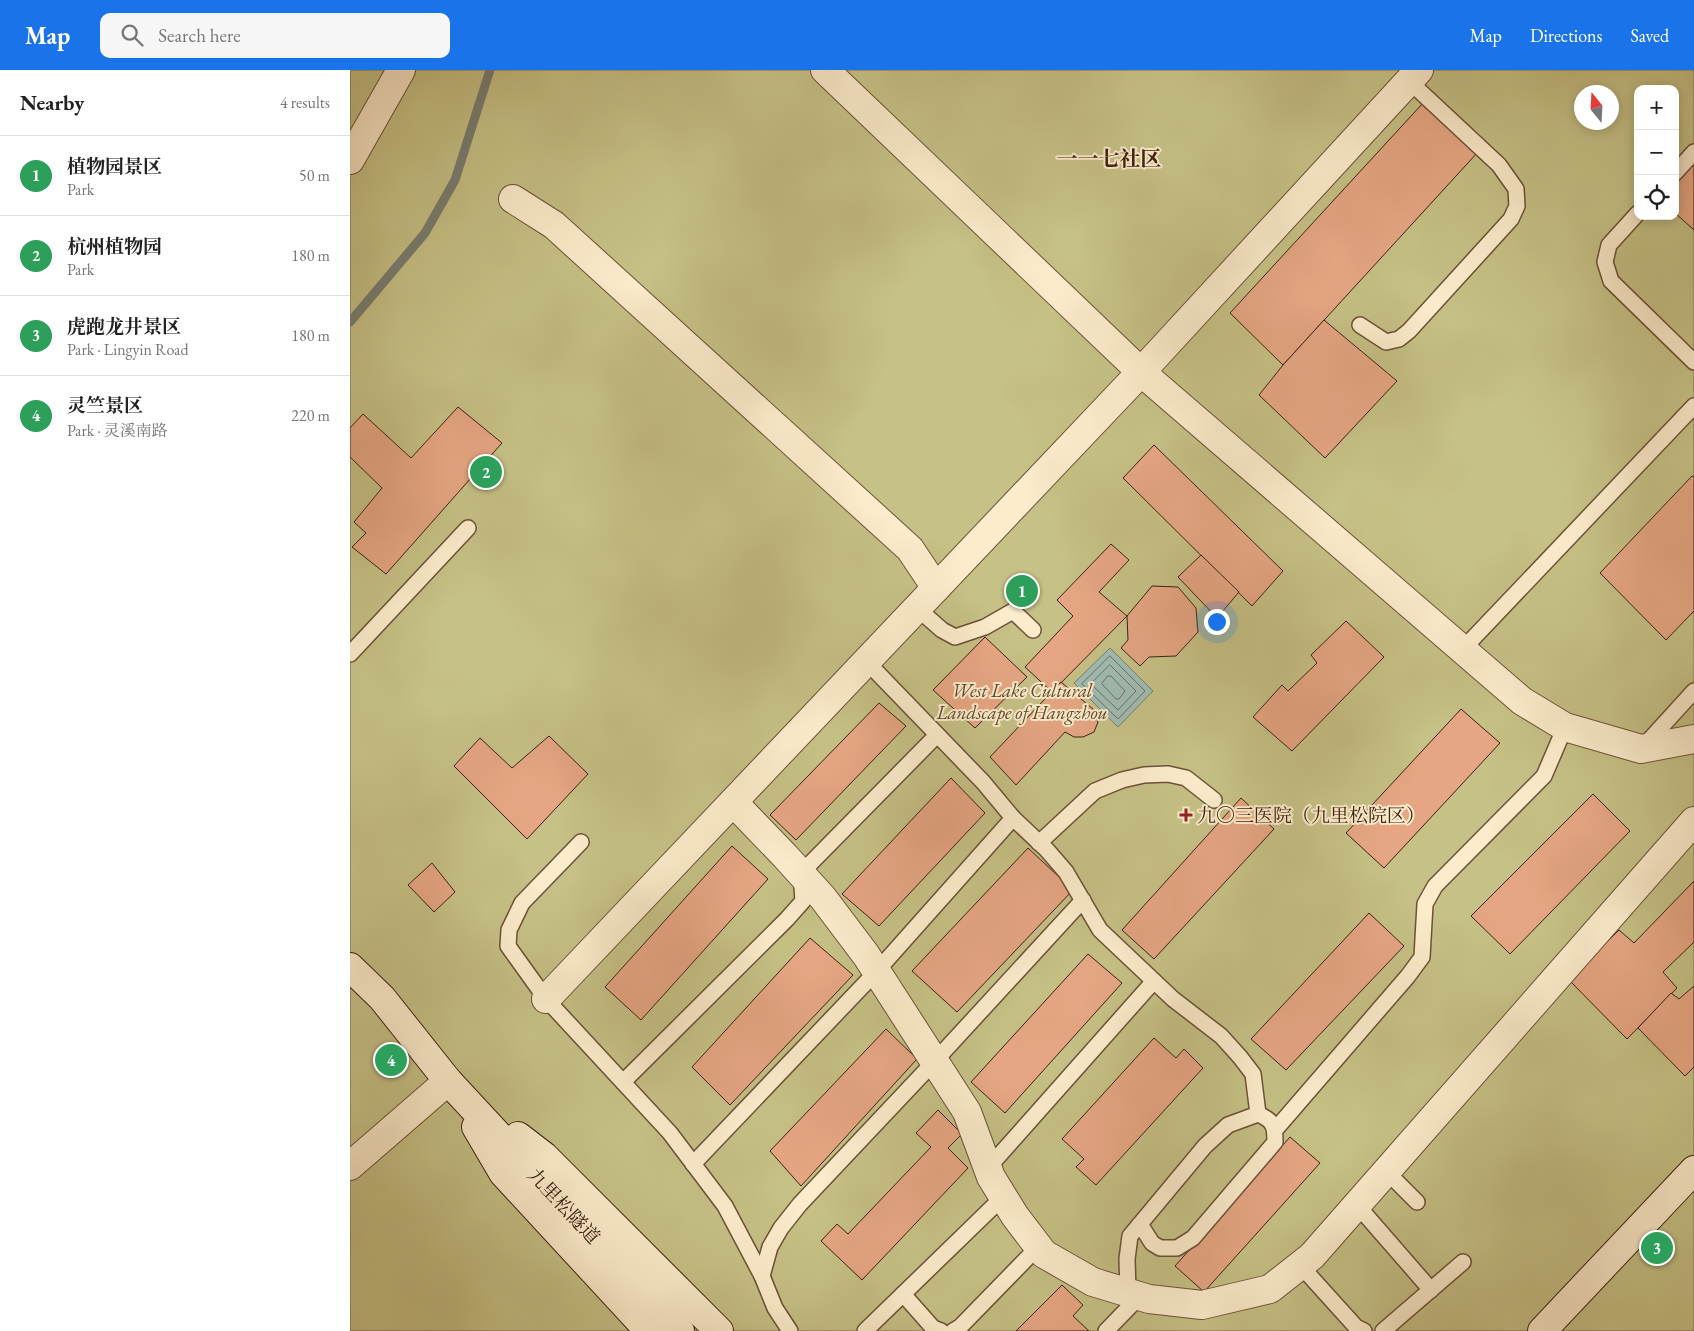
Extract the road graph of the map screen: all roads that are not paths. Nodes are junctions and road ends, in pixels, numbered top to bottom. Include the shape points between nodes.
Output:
1 (401, 70) edge
2 (825, 70) edge
3 (1408, 74) edge
4 (1694, 152) edge
5 (350, 160) edge
6 (1679, 168) edge
7 (513, 199) dead end
8 (1634, 217) edge
9 (1360, 325) dead end
10 (1694, 362) edge
11 (1141, 372) junction
12 (1694, 406) edge
13 (468, 528) dead end
14 (936, 588) junction
15 (917, 608) junction
16 (1033, 630) dead end
17 (1462, 650) junction
18 (350, 654) edge
19 (867, 662) junction
20 (1694, 691) edge
21 (1564, 727) junction
22 (938, 735) junction
23 (1694, 739) edge
24 (1641, 749) junction
25 (1214, 800) dead end
26 (733, 802) junction
27 (1013, 818) junction
28 (1694, 821) edge
29 (581, 842) dead end
30 (1040, 843) junction
31 (801, 873) junction
32 (1083, 900) junction
33 (350, 967) edge
34 (876, 972) junction
35 (1154, 981) junction
36 (546, 999) junction
37 (934, 1062) junction
38 (448, 1081) junction
39 (623, 1082) junction
40 (1258, 1114) junction
41 (1275, 1130) junction
42 (693, 1164) junction
43 (350, 1166) edge
44 (988, 1168) junction
45 (1694, 1170) edge
46 (1386, 1172) junction
47 (1003, 1197) junction
48 (1417, 1202) dead end
49 (1357, 1204) junction
50 (1140, 1224) junction
51 (1038, 1247) junction
52 (1463, 1262) dead end
53 (1300, 1265) junction
54 (762, 1276) junction
55 (1431, 1290) junction
56 (903, 1294) junction
57 (1134, 1294) junction
58 (649, 1331) edge
59 (680, 1331) edge
60 (719, 1331) edge
61 (790, 1331) edge
62 (865, 1331) edge
63 (941, 1331) edge
64 (953, 1331) edge
65 (1106, 1331) edge
66 (1364, 1331) edge
67 (1383, 1331) edge
68 (1542, 1331) edge

1 - 5 street
2 - 11 street
3 - 9 lane via 1499,165 1516,189 1517,206 1512,219 1399,339 1386,342
3 - 11 street
4 - 6 lane
7 - 14 street via 554,225 910,549
8 - 10 lane via 1609,245 1606,262 1611,281
11 - 14 street
11 - 17 street
12 - 17 lane
13 - 18 lane
14 - 15 street
15 - 16 lane via 955,637 1012,611
15 - 19 street
17 - 21 street via 1522,701
19 - 22 lane
19 - 26 street
20 - 24 lane
21 - 24 street
21 - 41 lane via 1544,776 1435,886 1425,904 1422,957
22 - 27 lane
22 - 31 lane
23 - 24 street
25 - 30 lane via 1186,778 1168,774 1122,780 1095,791
26 - 31 street
26 - 36 street
27 - 30 lane
27 - 34 lane
28 - 46 street
29 - 36 lane via 522,903 509,930 508,946
30 - 32 lane via 1066,872
31 - 34 street
31 - 39 lane via 803,901
32 - 35 lane via 1100,930
32 - 37 lane
33 - 38 street via 382,998
34 - 37 street
34 - 42 lane
35 - 40 lane via 1221,1036 1240,1057 1253,1074
35 - 44 lane
36 - 39 lane
37 - 44 street via 967,1112
37 - 54 lane via 800,1204 770,1247
38 - 43 street
38 - 58 street via 503,1173
38 - 59 street, 九里松隧道
38 - 60 street via 544,1156
39 - 42 lane via 670,1133
40 - 41 lane via 1270,1118
40 - 50 lane via 1228,1125
41 - 50 lane via 1275,1142 1194,1238 1177,1248 1160,1248 1152,1243
42 - 54 lane via 725,1206
44 - 47 street
45 - 68 street
46 - 48 lane
46 - 49 street
47 - 51 street
47 - 56 lane
49 - 53 street via 1312,1256
49 - 55 lane
50 - 57 lane via 1130,1236 1127,1259
51 - 57 street via 1044,1254 1093,1282
51 - 64 lane
52 - 55 lane
53 - 57 street via 1270,1289 1202,1305 1149,1299
53 - 66 lane via 1356,1327
54 - 61 lane via 775,1308
55 - 67 lane
56 - 62 lane
56 - 63 lane via 933,1328
57 - 65 lane

